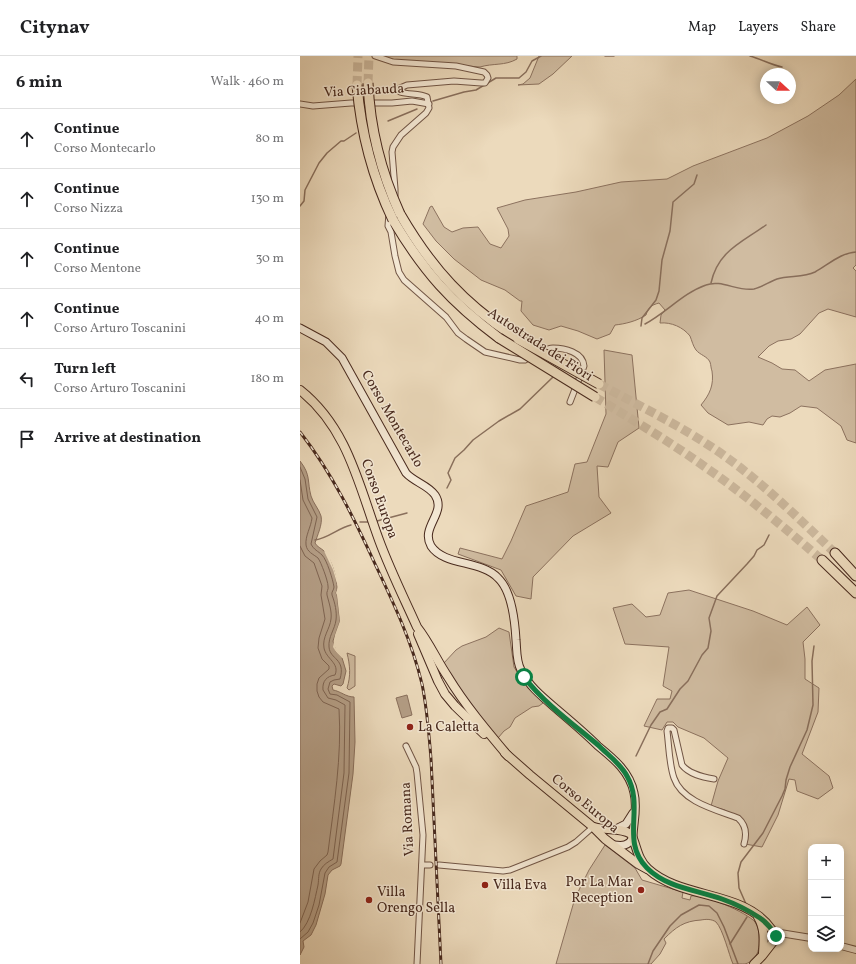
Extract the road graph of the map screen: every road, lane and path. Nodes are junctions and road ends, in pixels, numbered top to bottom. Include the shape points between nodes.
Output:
1 (375, 56) edge
2 (368, 83) tunnel mouth
3 (357, 85) tunnel mouth
4 (300, 104) edge
5 (429, 104) junction
6 (300, 328) edge
7 (599, 384) tunnel mouth
8 (300, 390) edge
9 (595, 397) tunnel mouth
10 (570, 402) dead end
11 (835, 553) tunnel mouth
12 (822, 560) tunnel mouth
13 (856, 576) edge
14 (856, 593) edge
15 (417, 627) junction
16 (450, 681) junction
17 (441, 687) junction
18 (406, 746) dead end
19 (508, 756) junction
20 (714, 779) dead end
21 (635, 810) junction
22 (590, 827) junction
23 (616, 829) junction
24 (633, 838) junction
25 (744, 844) dead end
26 (614, 845) junction
27 (422, 865) junction
28 (430, 865) dead end
29 (439, 865) dead end
30 (647, 869) junction
31 (758, 917) junction
32 (776, 935) junction
33 (764, 937) junction
34 (808, 938) edge
35 (844, 947) edge
36 (856, 950) edge
37 (762, 956) junction
38 (418, 964) edge
39 (754, 964) edge

1 - 5 street via 393,62 456,66 488,75 487,80 481,83 454,81 400,88 400,92 403,93 427,97
2 - 7 highway, Autostrada dei Fiori, bridge via 370,114 388,186 400,214 424,253 470,304 502,329
3 - 9 highway, Autostrada dei Fiori, bridge via 361,126 376,182 393,220 418,259 442,289 499,338
4 - 5 street, Via Ciabauda via 320,106 412,101
5 - 10 street via 426,113 402,135 392,152 395,194 387,222 402,277 446,317 458,333 485,352 525,360 552,348 580,356 584,366
6 - 21 main road, Corso Montecarlo via 326,342 342,358 406,473 435,496 438,509 428,532 429,542 433,548 447,557 487,570 502,582 508,592 516,629 517,659 522,672 536,691 613,758 623,770 634,792
8 - 15 main road, Corso Europa via 324,413 344,445 380,542
11 - 13 highway
12 - 14 highway
15 - 16 main road, Corso Europa
15 - 17 main road, Corso Europa via 419,638
16 - 17 main road via 444,681
16 - 19 main road, Corso Europa
17 - 19 main road, Corso Europa via 454,706
18 - 27 street, Via Romana via 417,773 423,822
19 - 22 main road, Corso Europa
20 - 25 street via 685,769 674,730 668,728 672,771 676,783 706,807 738,818 745,830
21 - 23 main road via 626,824
21 - 24 main road, Corso Montecarlo
22 - 23 main road via 602,830
22 - 26 main road, Corso Europa
22 - 29 street via 568,847 510,870
23 - 24 main road via 629,832
24 - 26 main road via 630,844 625,846
24 - 30 main road via 638,855
26 - 30 main road, Corso Europa
27 - 28 street
27 - 38 street, Via Romana
30 - 31 main road, Corso Europa via 666,881 722,899
31 - 32 main road, Corso Europa
31 - 33 main road
32 - 33 main road via 768,931
32 - 34 street
32 - 37 main road
33 - 37 main road
35 - 36 street
37 - 39 main road

